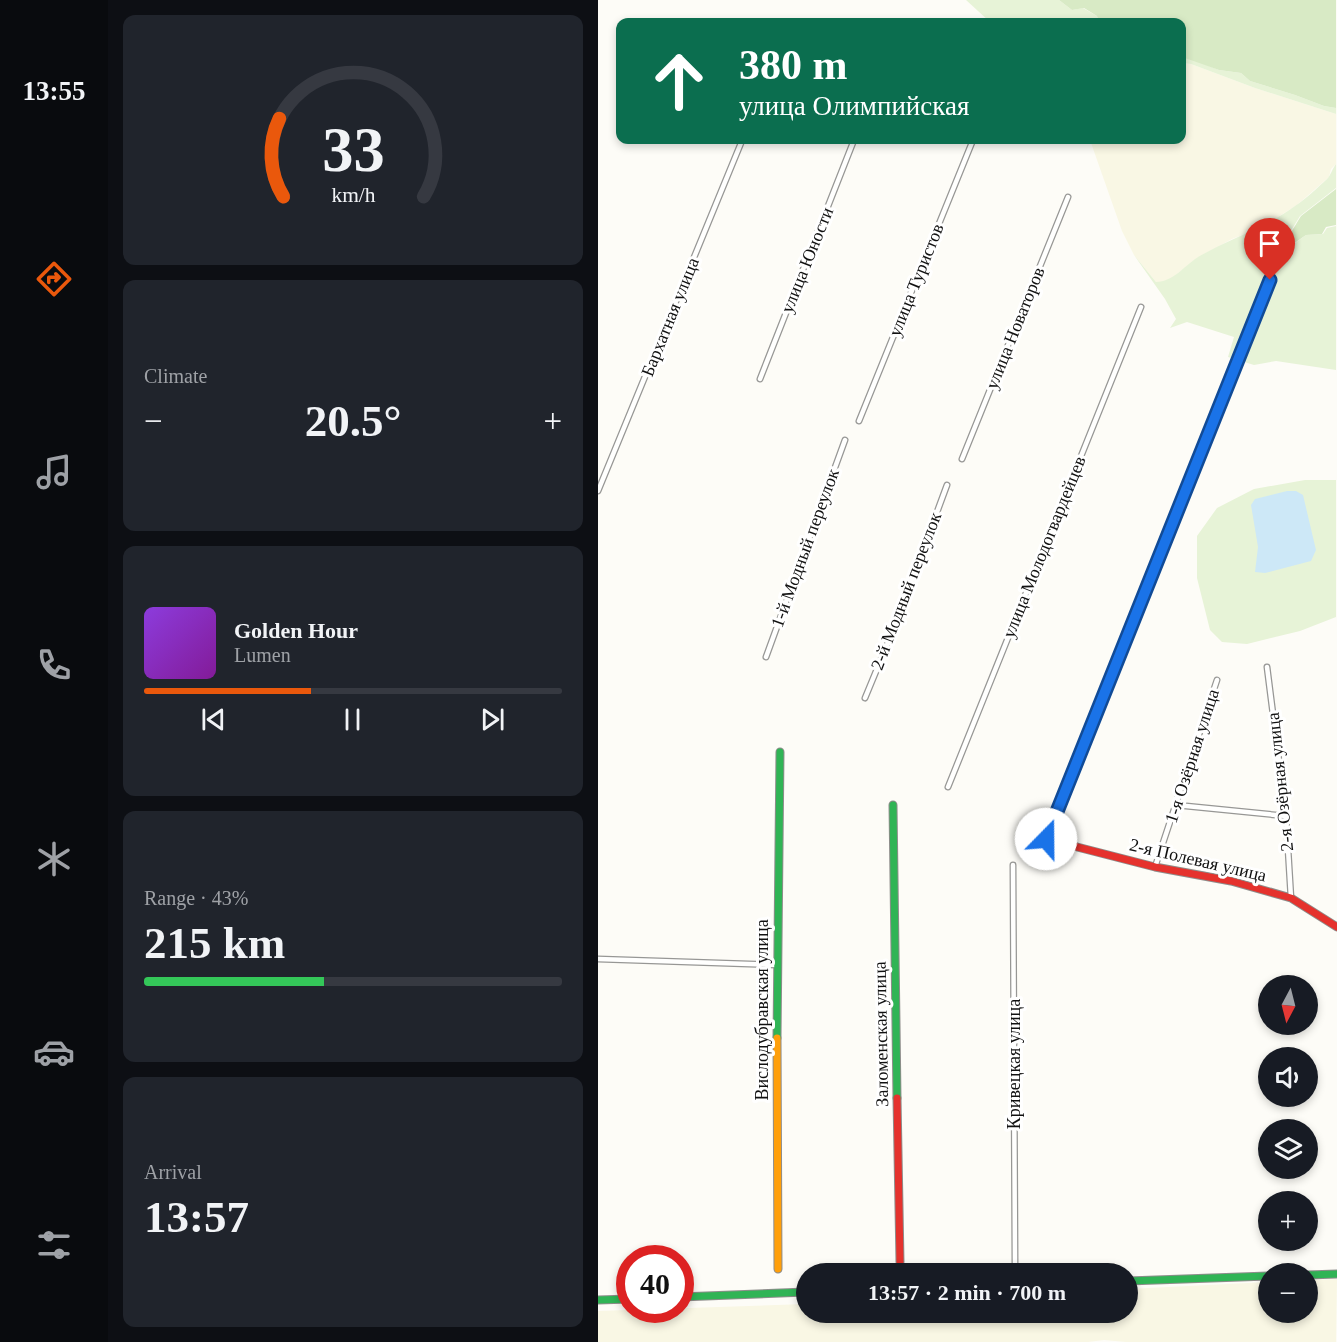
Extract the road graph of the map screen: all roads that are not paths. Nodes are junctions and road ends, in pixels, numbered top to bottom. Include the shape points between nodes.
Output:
1 (741, 144) edge
2 (852, 144) edge
3 (971, 144) edge
4 (1068, 197) dead end
5 (1270, 280) dead end
6 (1141, 307) dead end
7 (760, 379) dead end
8 (859, 421) dead end
9 (845, 440) dead end
10 (962, 459) dead end
11 (947, 485) dead end
12 (598, 491) edge
13 (766, 657) dead end
14 (1267, 667) dead end
15 (1217, 680) dead end
16 (865, 698) dead end
17 (780, 752) dead end
18 (948, 787) dead end
19 (893, 805) dead end
20 (1176, 806) junction
21 (1286, 816) junction
22 (1013, 865) dead end
23 (1155, 867) junction
24 (1291, 898) junction
25 (1336, 927) edge
26 (598, 959) edge
27 (777, 965) junction
28 (900, 1262) dead end
29 (1015, 1263) dead end
30 (778, 1269) dead end
31 (1336, 1274) edge
32 (1318, 1275) edge
33 (1258, 1276) edge
34 (1138, 1281) edge
35 (796, 1292) edge
36 (694, 1296) edge
37 (616, 1299) edge
38 (598, 1300) edge

1 - 12 street, Бархатная улица
2 - 7 street, улица Юности
3 - 8 street, улица Туристов
4 - 10 street, улица Новаторов
5 - 23 street, 2-я Полевая улица via 1046,839
6 - 18 street, улица Молодогвардейцев
9 - 13 street, 1-й Модный переулок
11 - 16 street, 2-й Модный переулок
14 - 21 street, 2-я Озёрная улица
15 - 20 street, 1-я Озёрная улица
17 - 27 street, Вислодубравская улица
19 - 28 street, Заломенская улица
20 - 21 street
20 - 23 street, 1-я Озёрная улица
21 - 24 street, 2-я Озёрная улица
22 - 29 street, Кривецкая улица
23 - 24 street, 2-я Полевая улица via 1231,881
24 - 25 street, 2-я Полевая улица
26 - 27 street
27 - 30 street, Вислодубравская улица
31 - 32 street
33 - 34 street
35 - 36 street
37 - 38 street

